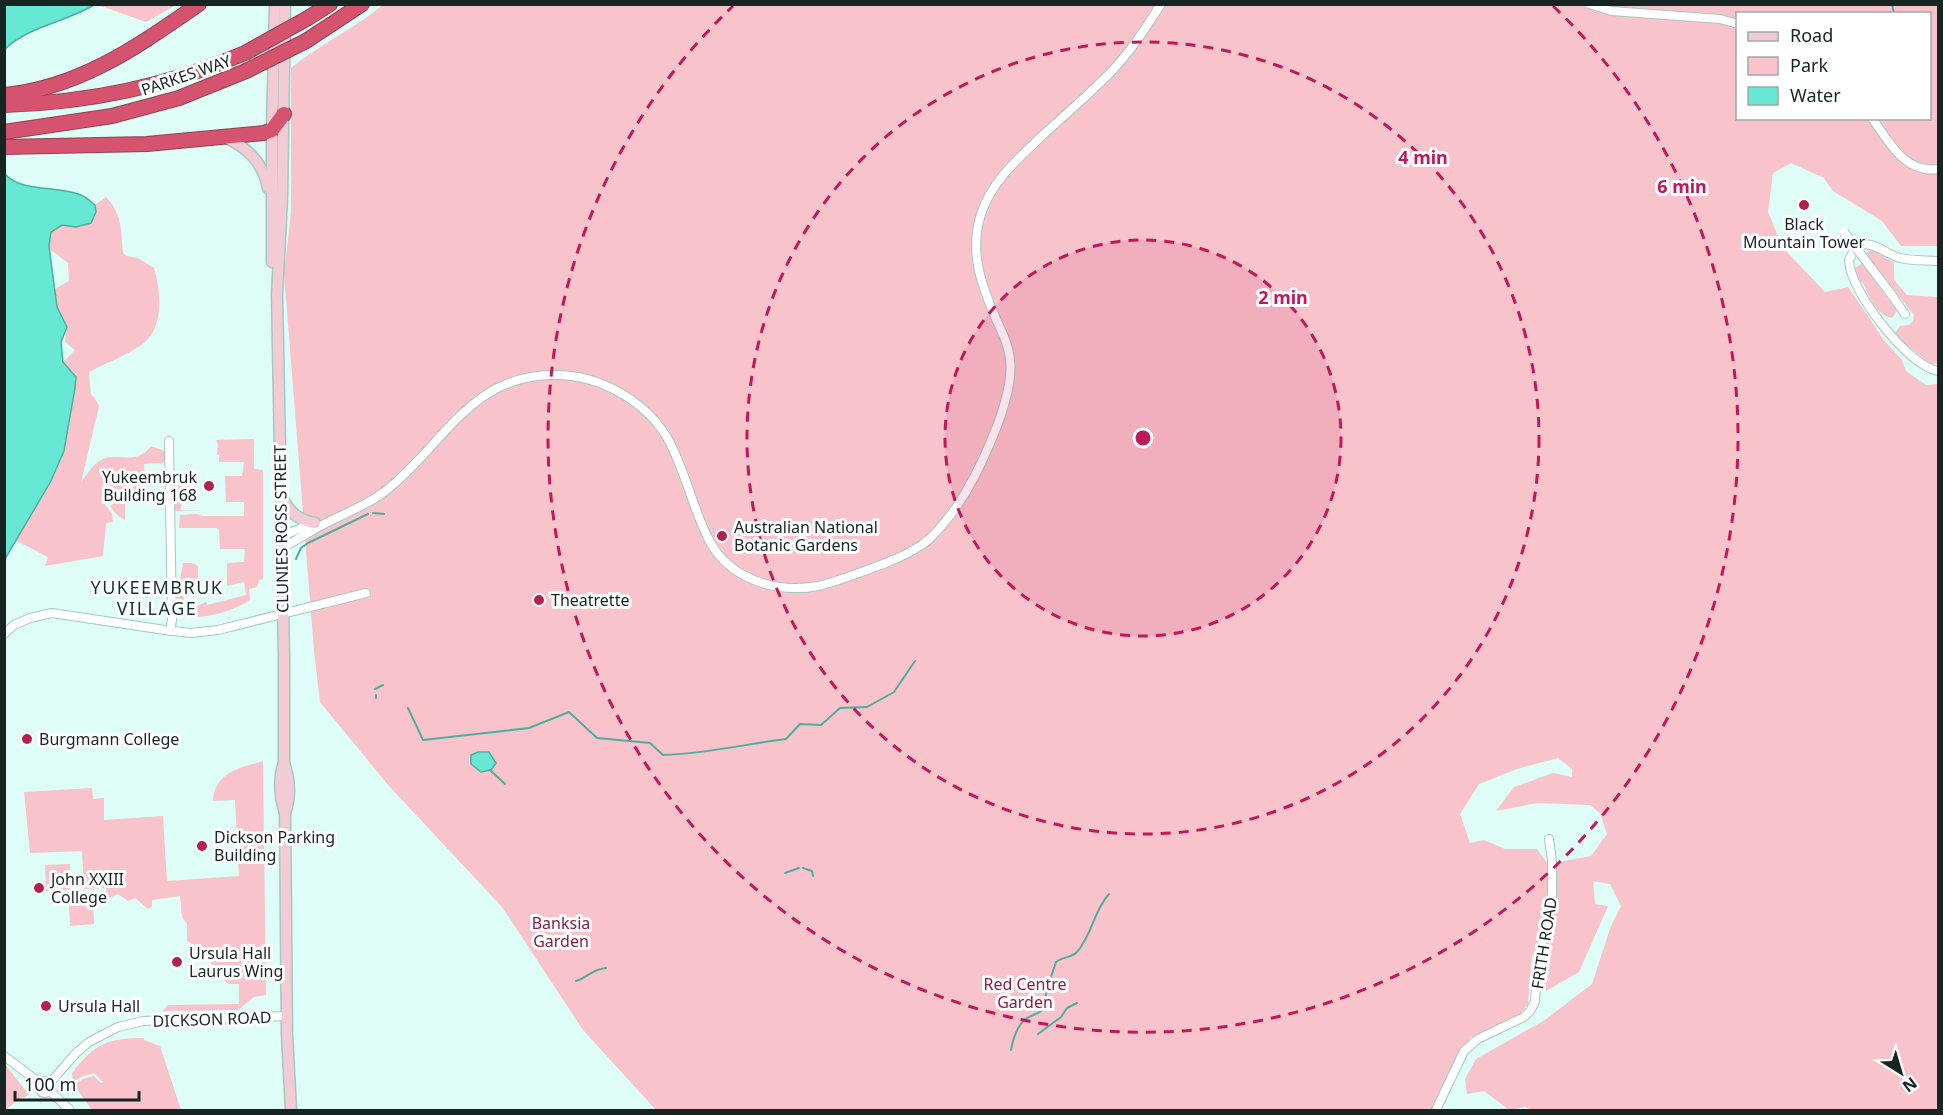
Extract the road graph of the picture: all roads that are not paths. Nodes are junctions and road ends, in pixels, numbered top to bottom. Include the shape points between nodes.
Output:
1 (199, 4) edge
2 (275, 4) edge
3 (285, 4) edge
4 (330, 4) edge
5 (363, 4) edge
6 (1161, 4) edge
7 (1589, 4) edge
8 (1736, 24) edge
9 (7, 100) edge
10 (284, 114) junction
11 (1874, 120) edge
12 (272, 130) junction
13 (7, 131) edge
14 (226, 138) junction
15 (7, 147) edge
16 (1938, 169) edge
17 (272, 203) junction
18 (1844, 232) dead end
19 (1938, 261) edge
20 (276, 294) junction
21 (1905, 314) dead end
22 (1938, 371) edge
23 (169, 441) dead end
24 (281, 494) junction
25 (315, 523) junction
26 (327, 523) junction
27 (282, 536) junction
28 (282, 548) junction
29 (366, 593) dead end
30 (283, 612) junction
31 (170, 631) junction
32 (4, 634) edge
33 (1549, 839) dead end
34 (287, 1016) junction
35 (4, 1056) edge
36 (50, 1087) junction
37 (70, 1110) edge
38 (291, 1110) edge
39 (1436, 1110) edge

1 - 9 highway via 123,56 64,82
2 - 12 street, CLUNIES ROSS STREET
3 - 10 street, CLUNIES ROSS STREET
4 - 9 highway, PARKES WAY, bridge via 245,53 133,90 68,102
5 - 13 highway, PARKES WAY, bridge via 306,41 178,98 112,116
6 - 26 street via 1110,73 1018,158 988,196 977,227 976,266 1009,353 1010,383 1003,410 964,494 940,528 921,545 822,586 786,589 756,582 727,563 708,538 678,460 651,417 596,381 552,374 499,387 472,404 386,490
7 - 8 street via 1612,11 1720,19
10 - 12 highway
10 - 20 street, CLUNIES ROSS STREET
11 - 16 street via 1904,160 1916,167
12 - 14 highway
12 - 17 street, CLUNIES ROSS STREET
14 - 15 highway
14 - 17 street via 247,150 263,168
17 - 20 street, CLUNIES ROSS STREET
18 - 21 street, bridge
19 - 22 street via 1898,257 1871,244 1857,248 1849,260 1852,279 1894,340 1909,356
20 - 24 street, CLUNIES ROSS STREET
23 - 31 street
24 - 25 street via 292,513
24 - 27 street, CLUNIES ROSS STREET
25 - 26 street
25 - 27 street
26 - 28 street
27 - 28 street, CLUNIES ROSS STREET
28 - 30 street, CLUNIES ROSS STREET
29 - 30 street
30 - 31 street via 218,630
30 - 34 street, CLUNIES ROSS STREET via 284,763 280,774 285,813
31 - 32 street via 52,613 14,625
33 - 39 street, FRITH ROAD via 1552,909 1538,958 1534,1002 1524,1017 1478,1039 1464,1052
34 - 36 street, DICKSON ROAD via 143,1021 117,1027 76,1053
34 - 38 street, CLUNIES ROSS STREET
35 - 36 street via 40,1083 40,1091 46,1093
36 - 37 street

